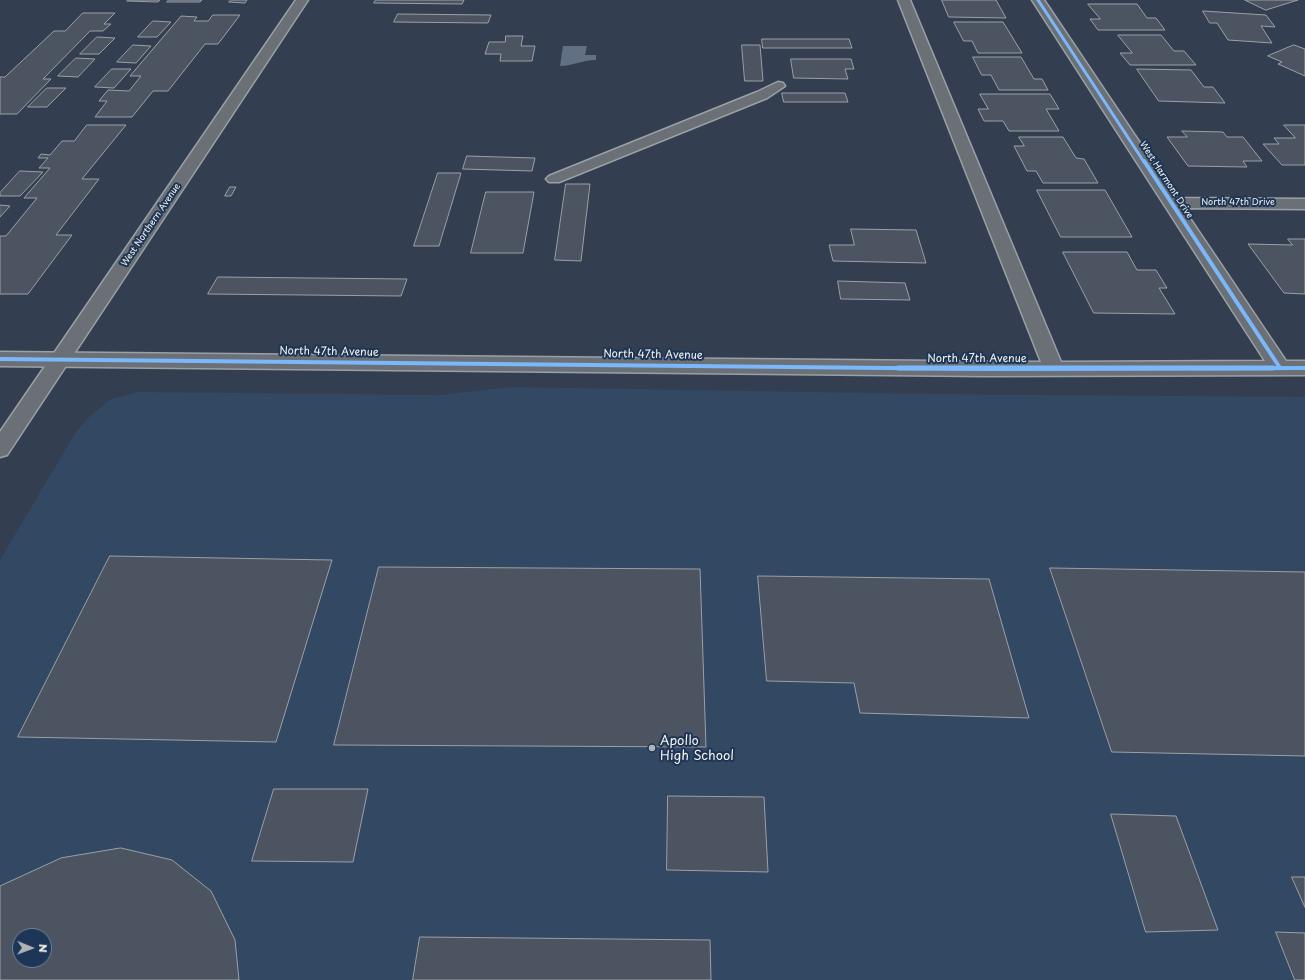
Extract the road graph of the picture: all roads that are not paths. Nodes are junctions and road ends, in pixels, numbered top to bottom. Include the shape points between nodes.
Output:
1 (302, 0) edge
2 (904, 0) edge
3 (1038, 0) edge
4 (778, 86) dead end
5 (554, 179) dead end
6 (1171, 203) junction
7 (1305, 204) edge
8 (0, 359) edge
9 (61, 359) junction
10 (1280, 368) junction
11 (1305, 368) edge
12 (1054, 369) junction
13 (0, 449) edge

1 - 9 street, West Northern Avenue
2 - 12 street
3 - 6 street, West Harmont Drive
4 - 5 street via 762,96
6 - 7 street, North 47th Drive
6 - 10 street, West Harmont Drive
8 - 9 street, North 47th Avenue
9 - 12 street, North 47th Avenue
9 - 13 street, West Northern Avenue
10 - 11 street, North 47th Avenue
10 - 12 street, North 47th Avenue

